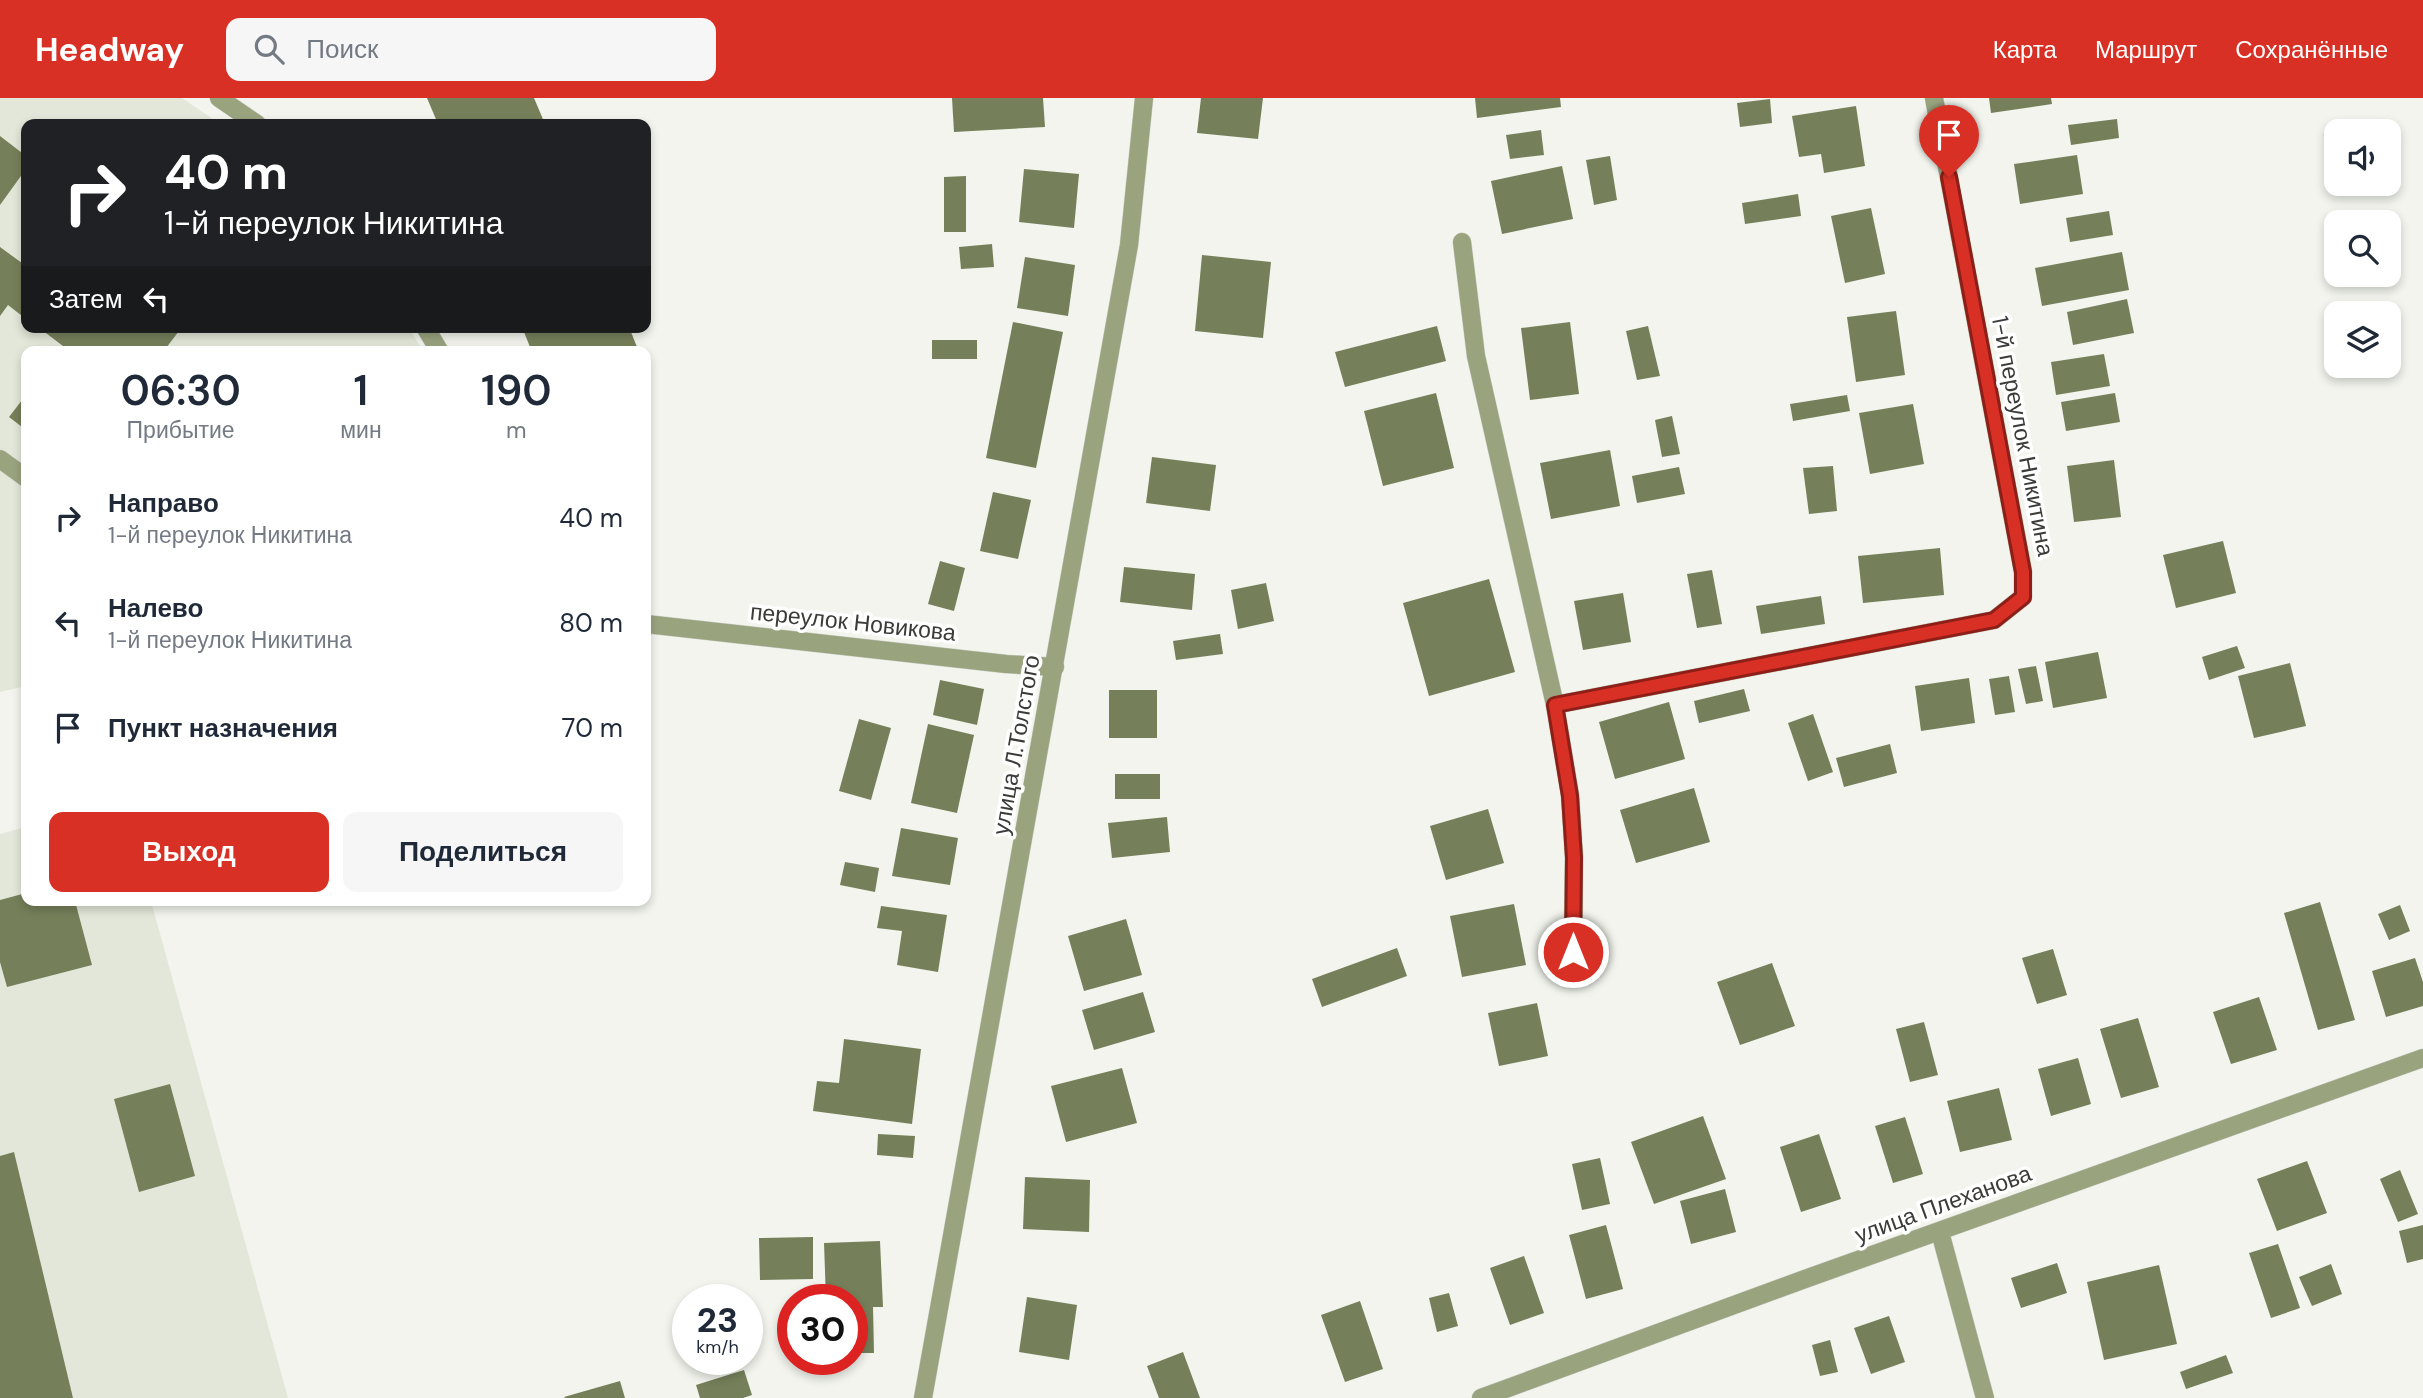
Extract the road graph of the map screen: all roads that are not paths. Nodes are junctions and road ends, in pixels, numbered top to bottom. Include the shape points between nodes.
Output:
1 (219, 98) edge
2 (1144, 98) edge
3 (1934, 98) edge
4 (250, 119) edge
5 (1462, 242) dead end
6 (0, 459) edge
7 (21, 474) edge
8 (651, 625) edge
9 (1055, 667) junction
10 (1555, 705) junction
11 (1573, 952) dead end
12 (2423, 1058) edge
13 (1940, 1232) junction
14 (923, 1398) edge
15 (1481, 1398) edge
16 (1986, 1398) edge

1 - 4 street
2 - 9 street, улица Л.Толстого via 1129,245
3 - 10 street, 1-й переулок Никитина via 2023,572 2023,597 1994,620
5 - 10 street via 1476,356
6 - 7 street
8 - 9 street, переулок Новикова
9 - 14 street, улица Л.Толстого
10 - 11 street via 1571,808
12 - 13 street, улица Плеханова
13 - 15 street, улица Плеханова
13 - 16 street

